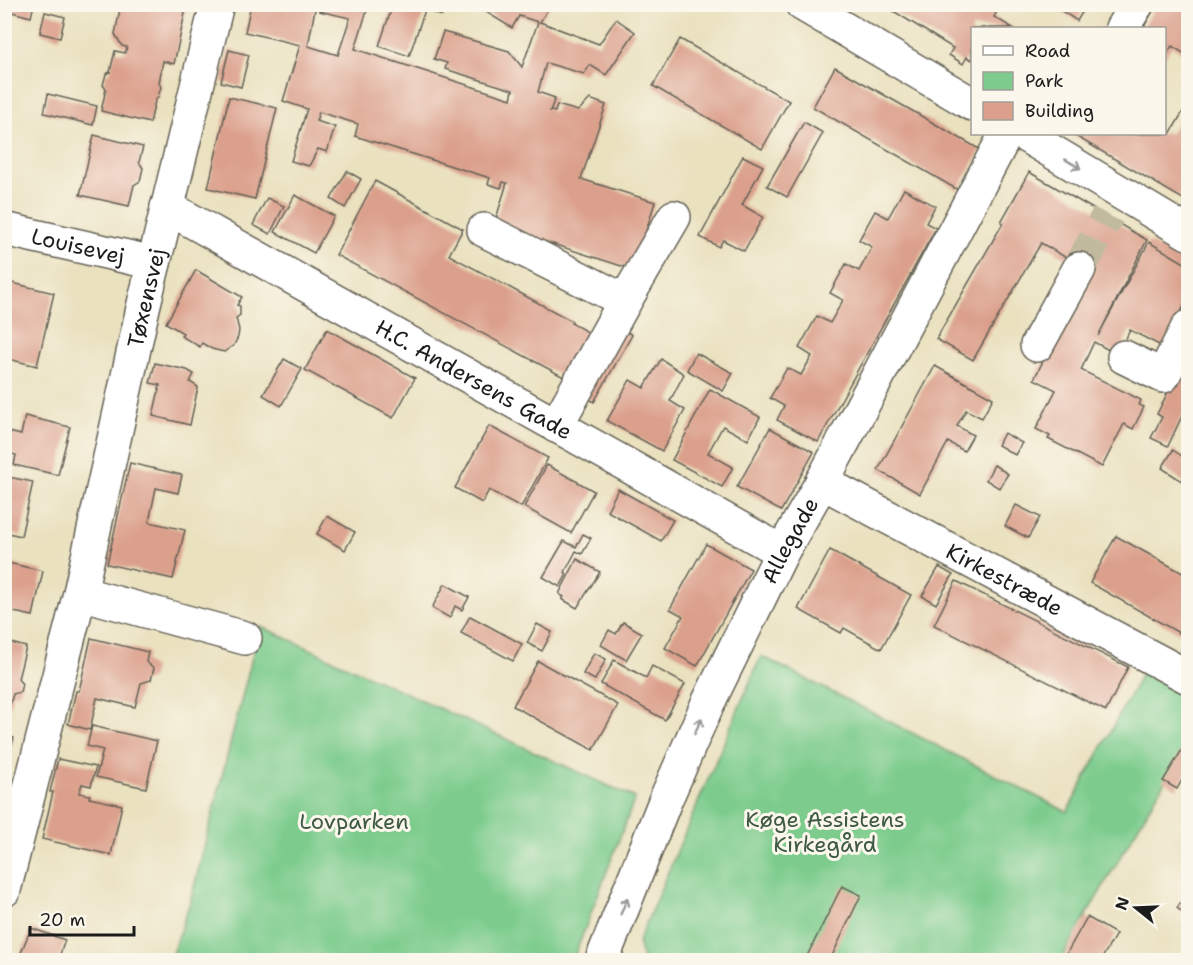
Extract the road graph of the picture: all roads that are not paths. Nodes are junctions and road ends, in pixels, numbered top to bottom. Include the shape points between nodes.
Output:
1 (217, 4) edge
2 (802, 4) edge
3 (1137, 4) edge
4 (1123, 27) edge
5 (971, 103) edge
6 (1005, 135) edge
7 (1024, 135) edge
8 (166, 207) junction
9 (674, 217) dead end
10 (4, 229) edge
11 (484, 230) dead end
12 (1188, 233) edge
13 (154, 263) junction
14 (1079, 269) tunnel mouth
15 (625, 301) junction
16 (1188, 327) edge
17 (1037, 345) dead end
18 (1124, 357) dead end
19 (556, 426) junction
20 (822, 482) junction
21 (782, 552) junction
22 (80, 593) junction
23 (245, 638) dead end
24 (1188, 677) edge
25 (6, 876) edge
26 (602, 960) edge

1 - 8 street, Tøxensvej
2 - 5 street
3 - 4 street
6 - 20 street, Allegade
7 -> 12 street via 1114,204
8 - 13 street, Tøxensvej
8 - 19 street, H.C. Andersens Gade
9 - 15 street
10 - 13 street, Louisevej
11 - 15 street
13 - 22 street, Tøxensvej
14 - 17 street
15 - 19 street
16 - 18 street via 1163,376
19 - 21 street, H.C. Andersens Gade
20 - 21 street, Allegade
20 - 24 street, Kirkestræde
26 -> 21 street, Allegade via 708,703
22 - 23 street
22 - 25 street, Tøxensvej

